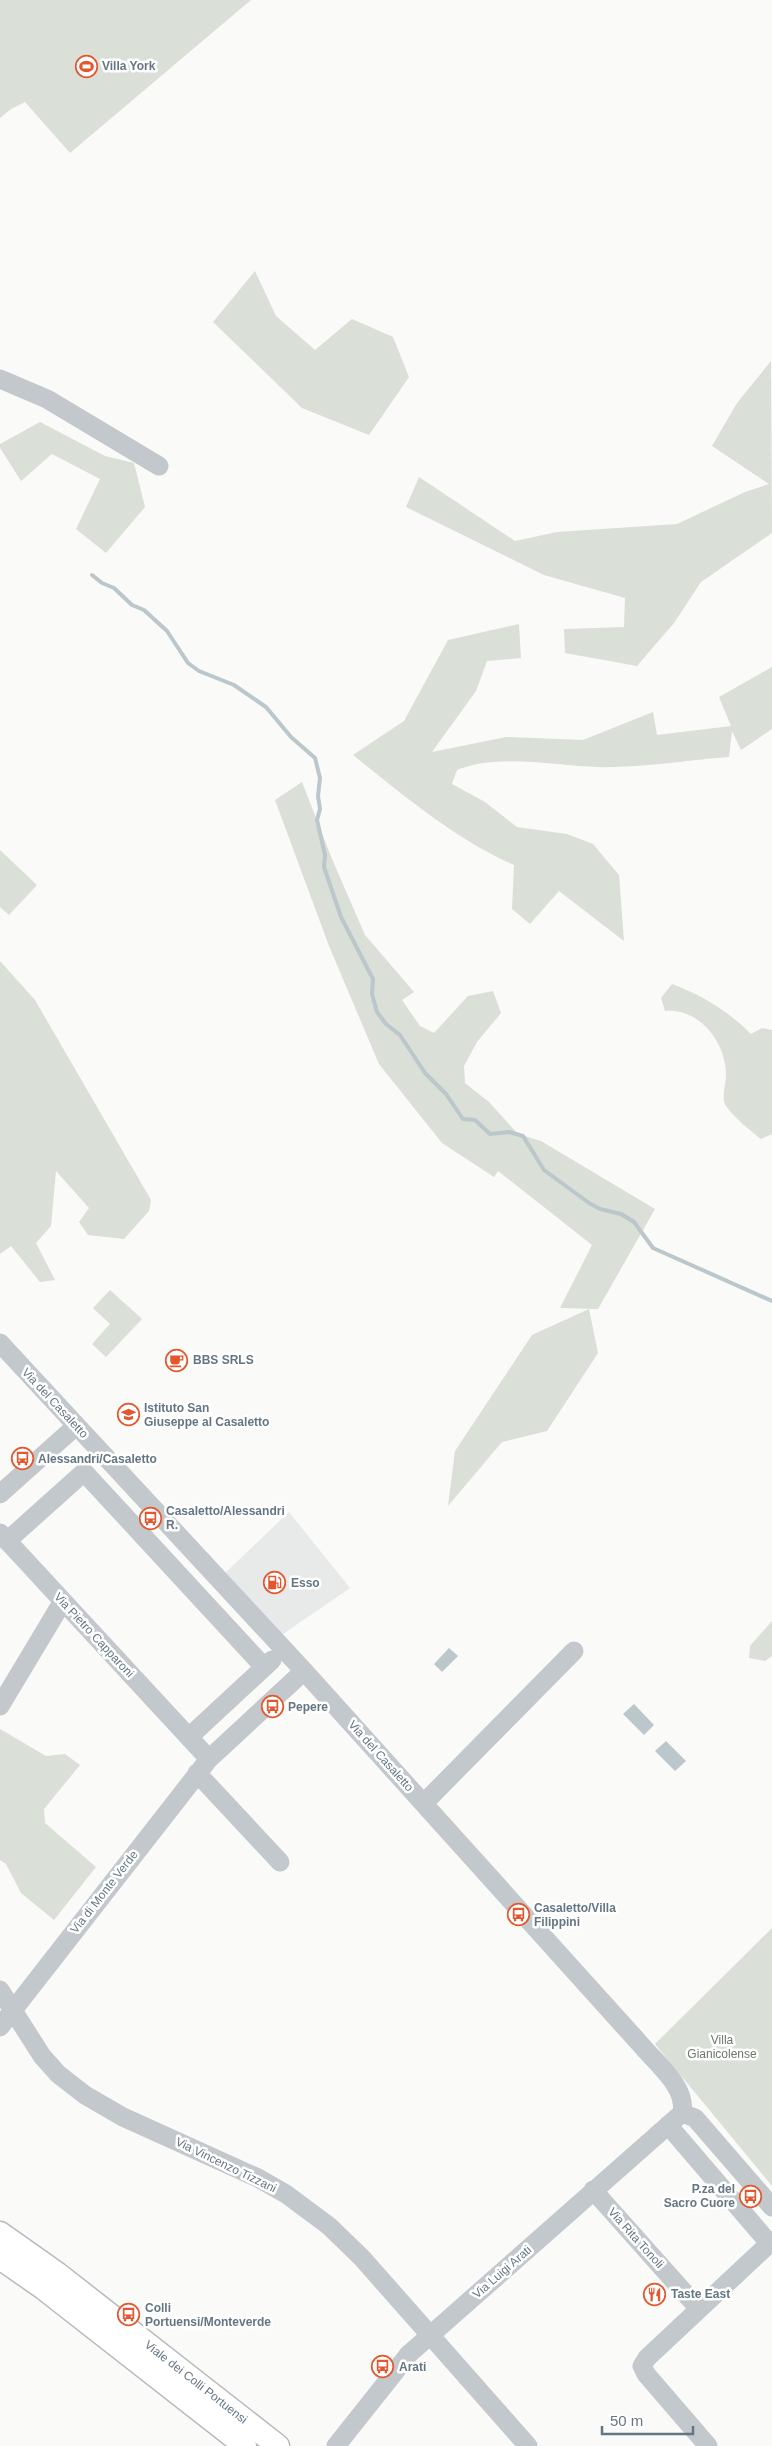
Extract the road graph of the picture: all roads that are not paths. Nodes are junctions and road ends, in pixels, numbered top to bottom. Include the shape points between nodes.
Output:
1 (0, 379) edge
2 (159, 466) dead end
3 (0, 1343) edge
4 (76, 1426) junction
5 (0, 1494) edge
6 (4, 1537) edge
7 (63, 1601) junction
8 (283, 1649) junction
9 (574, 1651) dead end
10 (264, 1667) junction
11 (304, 1671) junction
12 (0, 1706) edge
13 (188, 1737) junction
14 (203, 1766) junction
15 (424, 1803) junction
16 (280, 1862) dead end
17 (0, 1990) edge
18 (12, 2010) junction
19 (0, 2027) edge
20 (682, 2113) junction
21 (668, 2126) junction
22 (594, 2190) junction
23 (772, 2206) edge
24 (0, 2233) edge
25 (771, 2242) edge
26 (0, 2258) edge
27 (699, 2309) junction
28 (87, 2310) junction
29 (430, 2336) junction
30 (275, 2445) edge
31 (244, 2446) edge
32 (336, 2446) edge
33 (528, 2446) edge
34 (708, 2446) edge

1 - 2 street via 47,399
3 - 4 street, Via del Casaletto
4 - 5 street
4 - 8 street, Via del Casaletto
6 - 7 street, Via Pietro Capparoni
6 - 10 street via 84,1472
7 - 12 street
7 - 13 street, Via Pietro Capparoni
8 - 10 street
8 - 11 street, Via del Casaletto
9 - 15 street
10 - 13 street
11 - 14 street, Via di Monte Verde
11 - 15 street, Via del Casaletto
13 - 14 street, Via Pietro Capparoni
14 - 16 street, Via Pietro Capparoni
14 - 18 street, Via di Monte Verde
15 - 20 street, Via del Casaletto via 672,2080 681,2094
17 - 18 street, Via Vincenzo Tizzani
18 - 19 street, Via di Monte Verde
18 - 29 street, Via Vincenzo Tizzani via 47,2062 93,2101 258,2178 318,2218 362,2258
20 - 21 street, Via Luigi Arati
20 - 23 street via 695,2118
21 - 22 street, Via Luigi Arati
21 - 25 street
22 - 27 street, Via Rita Tonoli
22 - 29 street, Via Luigi Arati
24 - 28 main road, Viale dei Colli Portuensi via 23,2247
25 - 27 street
26 - 28 main road, Viale dei Colli Portuensi
27 - 34 street via 642,2366
28 - 30 main road, Viale dei Colli Portuensi
28 - 31 main road, Viale dei Colli Portuensi
29 - 32 street, Via Luigi Arati via 401,2362
29 - 33 street, Via Vincenzo Tizzani

